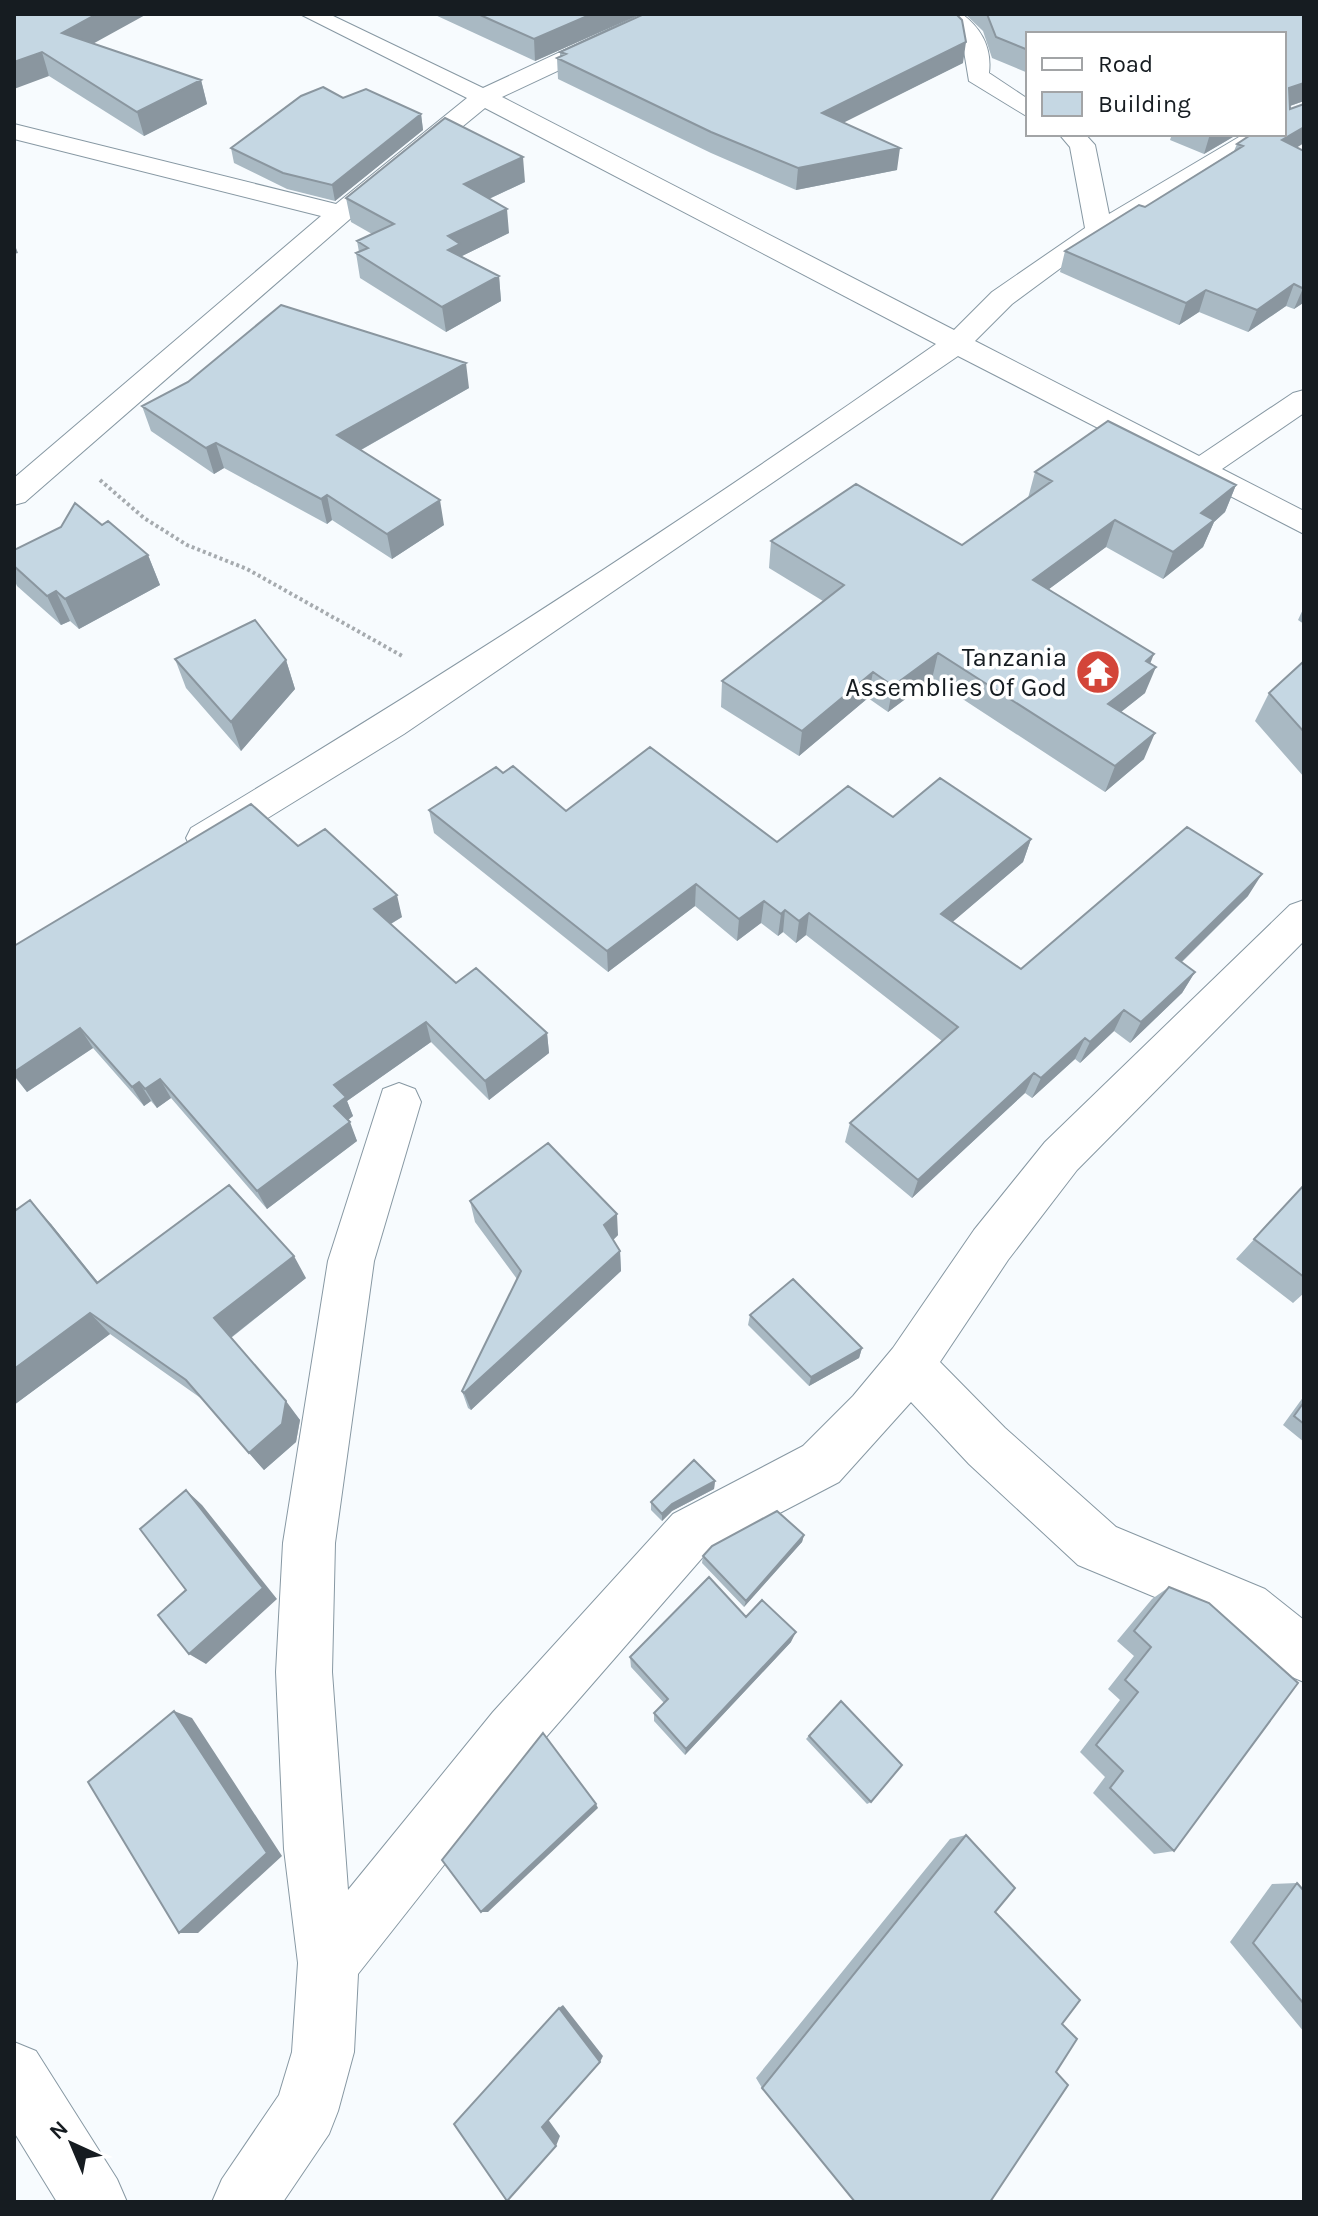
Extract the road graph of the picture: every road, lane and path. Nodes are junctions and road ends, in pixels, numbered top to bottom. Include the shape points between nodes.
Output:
1 (311, 14) edge
2 (660, 14) edge
3 (946, 14) edge
4 (483, 97) junction
5 (1026, 109) edge
6 (14, 131) edge
7 (1073, 136) edge
8 (1259, 136) edge
9 (341, 213) junction
10 (1099, 230) junction
11 (956, 344) junction
12 (1304, 399) edge
13 (67, 450) junction
14 (1201, 469) junction
15 (16, 489) edge
16 (1304, 524) edge
17 (453, 683) junction
18 (179, 853) edge
19 (1304, 916) edge
20 (399, 1102) dead end
21 (910, 1365) junction
22 (1304, 1655) edge
23 (328, 1963) junction
24 (14, 2073) edge
25 (94, 2202) edge
26 (245, 2202) edge

1 - 4 street
2 - 4 street
3 - 5 street via 968,28 978,45 977,76
4 - 9 street
4 - 11 street
6 - 9 street
7 - 10 street via 1082,145
8 - 10 street
9 - 13 street
10 - 11 street via 1002,298
11 - 14 street
11 - 17 street
12 - 14 street
13 - 15 street
13 - 17 path via 119,498 176,538 247,569
14 - 16 street
17 - 18 street
19 - 21 street via 1061,1156 991,1245
20 - 23 street via 351,1261 309,1543 304,1672 313,1849
21 - 22 street via 987,1446 1097,1546 1246,1608
21 - 23 street via 821,1464 691,1532 513,1732
23 - 26 street via 323,2052 306,2111
24 - 25 street

